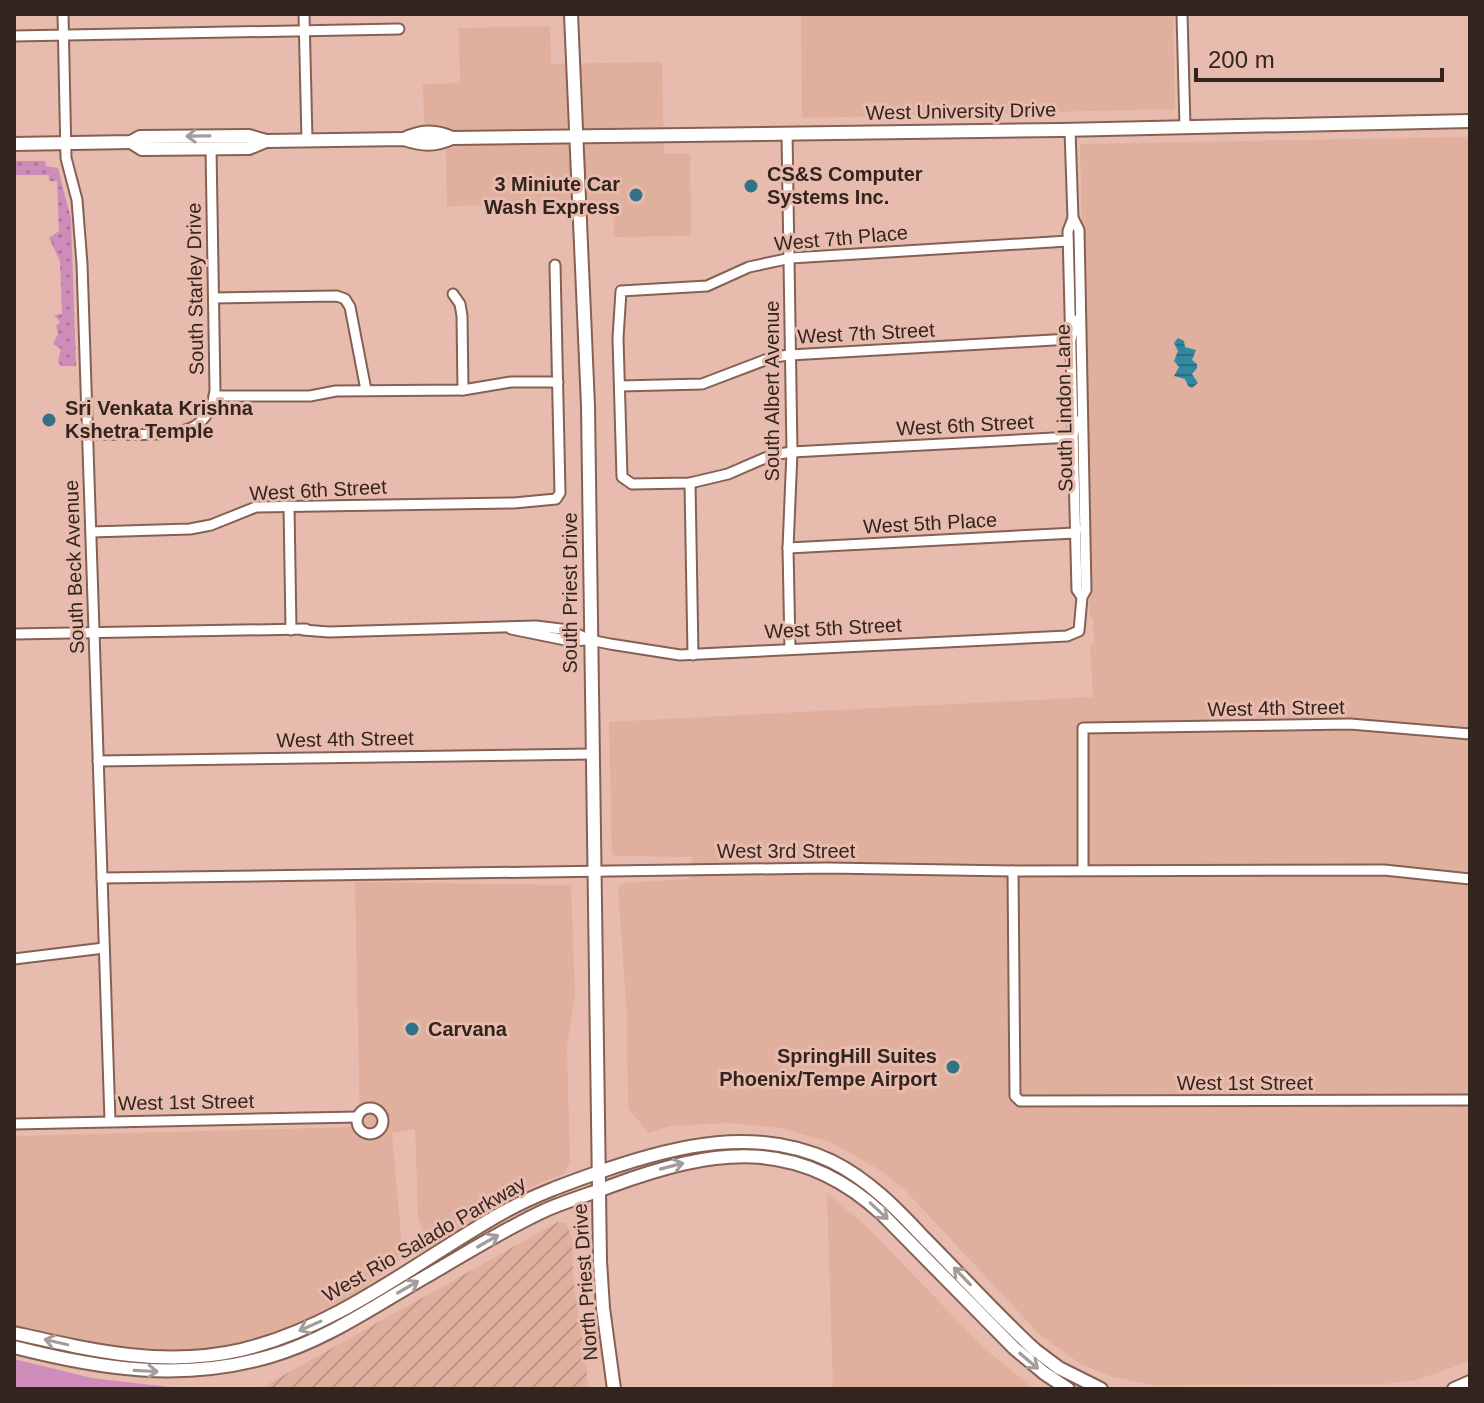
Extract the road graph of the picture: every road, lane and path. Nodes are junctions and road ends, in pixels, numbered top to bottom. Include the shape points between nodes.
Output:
1 (63, 14) edge
2 (304, 14) edge
3 (571, 14) edge
4 (1182, 14) edge
5 (399, 29) dead end
6 (305, 30) junction
7 (64, 34) junction
8 (14, 36) edge
9 (1470, 121) edge
10 (1185, 127) junction
11 (1070, 130) junction
12 (787, 133) junction
13 (575, 137) junction
14 (307, 140) junction
15 (266, 141) junction
16 (131, 142) junction
17 (66, 143) junction
18 (14, 144) edge
19 (211, 148) junction
20 (1073, 218) junction
21 (1068, 241) junction
22 (791, 258) junction
23 (555, 265) dead end
24 (1079, 288) junction
25 (453, 294) dead end
26 (214, 298) junction
27 (1080, 313) junction
28 (1071, 339) junction
29 (790, 355) junction
30 (558, 382) junction
31 (620, 386) junction
32 (366, 390) junction
33 (463, 390) junction
34 (214, 396) junction
35 (1082, 409) junction
36 (88, 434) junction
37 (1072, 437) junction
38 (792, 452) junction
39 (690, 483) junction
40 (551, 502) joint
41 (1084, 503) junction
42 (289, 506) junction
43 (91, 532) junction
44 (1075, 533) junction
45 (788, 548) junction
46 (1082, 597) junction
47 (291, 630) junction
48 (1079, 631) joint
49 (94, 633) junction
50 (14, 634) edge
51 (590, 640) junction
52 (790, 648) junction
53 (693, 655) junction
54 (1470, 734) edge
55 (591, 754) junction
56 (98, 761) junction
57 (1083, 869) junction
58 (593, 870) junction
59 (1013, 871) junction
60 (102, 878) junction
61 (1470, 879) edge
62 (104, 948) junction
63 (14, 959) edge
64 (1470, 1100) edge
65 (358, 1117) dead end
66 (110, 1121) junction
67 (14, 1124) edge
68 (787, 1161) junction
69 (598, 1172) junction
70 (860, 1178) junction
71 (598, 1191) junction
72 (972, 1305) junction
73 (1015, 1331) junction
74 (14, 1333) edge
75 (14, 1347) edge
76 (1055, 1374) junction
77 (1470, 1382) edge
78 (614, 1389) edge
79 (1068, 1389) edge
80 (1101, 1389) edge
81 (1454, 1389) edge

1 - 7 street, South Beck Avenue
2 - 6 street
3 - 13 main road, South Priest Drive
4 - 10 street
5 - 6 street
6 - 7 street
6 - 14 street
7 - 8 street
7 - 17 street, South Beck Avenue
9 - 10 main road, West University Drive
10 - 11 main road, West University Drive
11 - 12 main road, West University Drive
11 - 20 street, South Lindon Lane
12 - 13 main road, West University Drive
12 - 22 street, South Albert Avenue
13 - 14 main road, West University Drive via 452,138 438,144
13 - 51 main road, South Priest Drive via 588,406
14 - 15 main road, West University Drive
15 -> 16 main road, West University Drive via 249,136 140,137
15 - 19 main road, West University Drive via 249,148
16 - 17 main road, West University Drive
16 - 19 main road, West University Drive via 142,149
17 - 18 main road, West University Drive
17 - 36 street, South Beck Avenue via 80,224
19 - 26 street, South Starley Drive
20 - 21 street, South Lindon Lane
20 - 24 street, South Lindon Lane via 1079,230
21 - 22 street, West 7th Place
21 - 24 street
21 - 28 street, South Lindon Lane
22 - 29 street, South Albert Avenue
22 - 31 street, West 7th Place via 749,267 707,286 621,291
23 - 30 street, South Priest Drive
24 - 27 street, South Lindon Lane
25 - 33 street via 462,316
26 - 32 street via 345,299
26 - 34 street, South Starley Drive
27 - 28 street
27 - 35 street, South Lindon Lane
28 - 29 street, West 7th Street
28 - 37 street, South Lindon Lane
29 - 31 street, West 7th Street via 702,384
29 - 38 street, South Albert Avenue
30 - 33 street
30 - 40 street, South Priest Drive via 560,493
31 - 39 street, West 6th Street via 622,477 626,482
32 - 33 street
32 - 34 street
34 - 36 street, South Starley Drive via 198,424 180,431
35 - 37 street
35 - 41 street, South Lindon Lane
36 - 43 street, South Beck Avenue
37 - 38 street, West 6th Street
37 - 44 street, South Lindon Lane
38 - 39 street, West 6th Street
38 - 45 street, South Albert Avenue
39 - 53 street
40 - 42 street, West 6th Street
41 - 44 street
41 - 46 street, South Lindon Lane
42 - 43 street, West 6th Street via 256,507 190,529
42 - 47 street
43 - 49 street, South Beck Avenue
44 - 45 street, West 5th Place
44 - 46 street, South Lindon Lane via 1077,590
45 - 52 street, South Albert Avenue
46 - 48 street, South Lindon Lane
47 - 49 street, West 5th Street
47 - 51 street, West 5th Street via 502,628
48 - 52 street, West 5th Street via 1067,636
49 - 50 street, West 5th Street
49 - 56 street, South Beck Avenue
51 - 53 street, West 5th Street
51 - 55 main road, South Priest Drive
52 - 53 street, West 5th Street
54 - 57 street, West 4th Street via 1350,724 1083,728
55 - 56 street, West 4th Street
55 - 58 main road, South Priest Drive
56 - 60 street, South Beck Avenue
57 - 59 street, West 3rd Street
57 - 61 street, West 3rd Street via 1384,870
58 - 59 street, West 3rd Street
58 - 60 street, West 3rd Street
58 - 69 main road, South Priest Drive
59 - 64 street, West 1st Street via 1015,1096 1020,1101
60 - 62 street, South Beck Avenue
62 - 63 street
62 - 66 street, South Beck Avenue
65 - 66 street, West 1st Street
66 - 67 street, West 1st Street
68 - 70 main road via 805,1158
71 -> 68 main road, West Rio Salado Parkway via 714,1157
68 -> 72 main road, West Rio Salado Parkway via 858,1194
69 - 70 main road, West Rio Salado Parkway via 680,1148 745,1141 798,1150
69 - 71 main road, North Priest Drive
69 -> 74 main road, West Rio Salado Parkway via 502,1213 334,1314 255,1346 149,1358
73 -> 70 main road, West Rio Salado Parkway
75 -> 71 main road, West Rio Salado Parkway via 103,1367 154,1372 271,1356 336,1329 524,1221
71 - 78 main road, North Priest Drive via 603,1308
72 - 73 main road
72 -> 76 main road, West Rio Salado Parkway via 1014,1348
73 - 76 main road, West Rio Salado Parkway
76 - 79 main road, West Rio Salado Parkway
76 - 80 main road, West Rio Salado Parkway
77 - 81 main road

